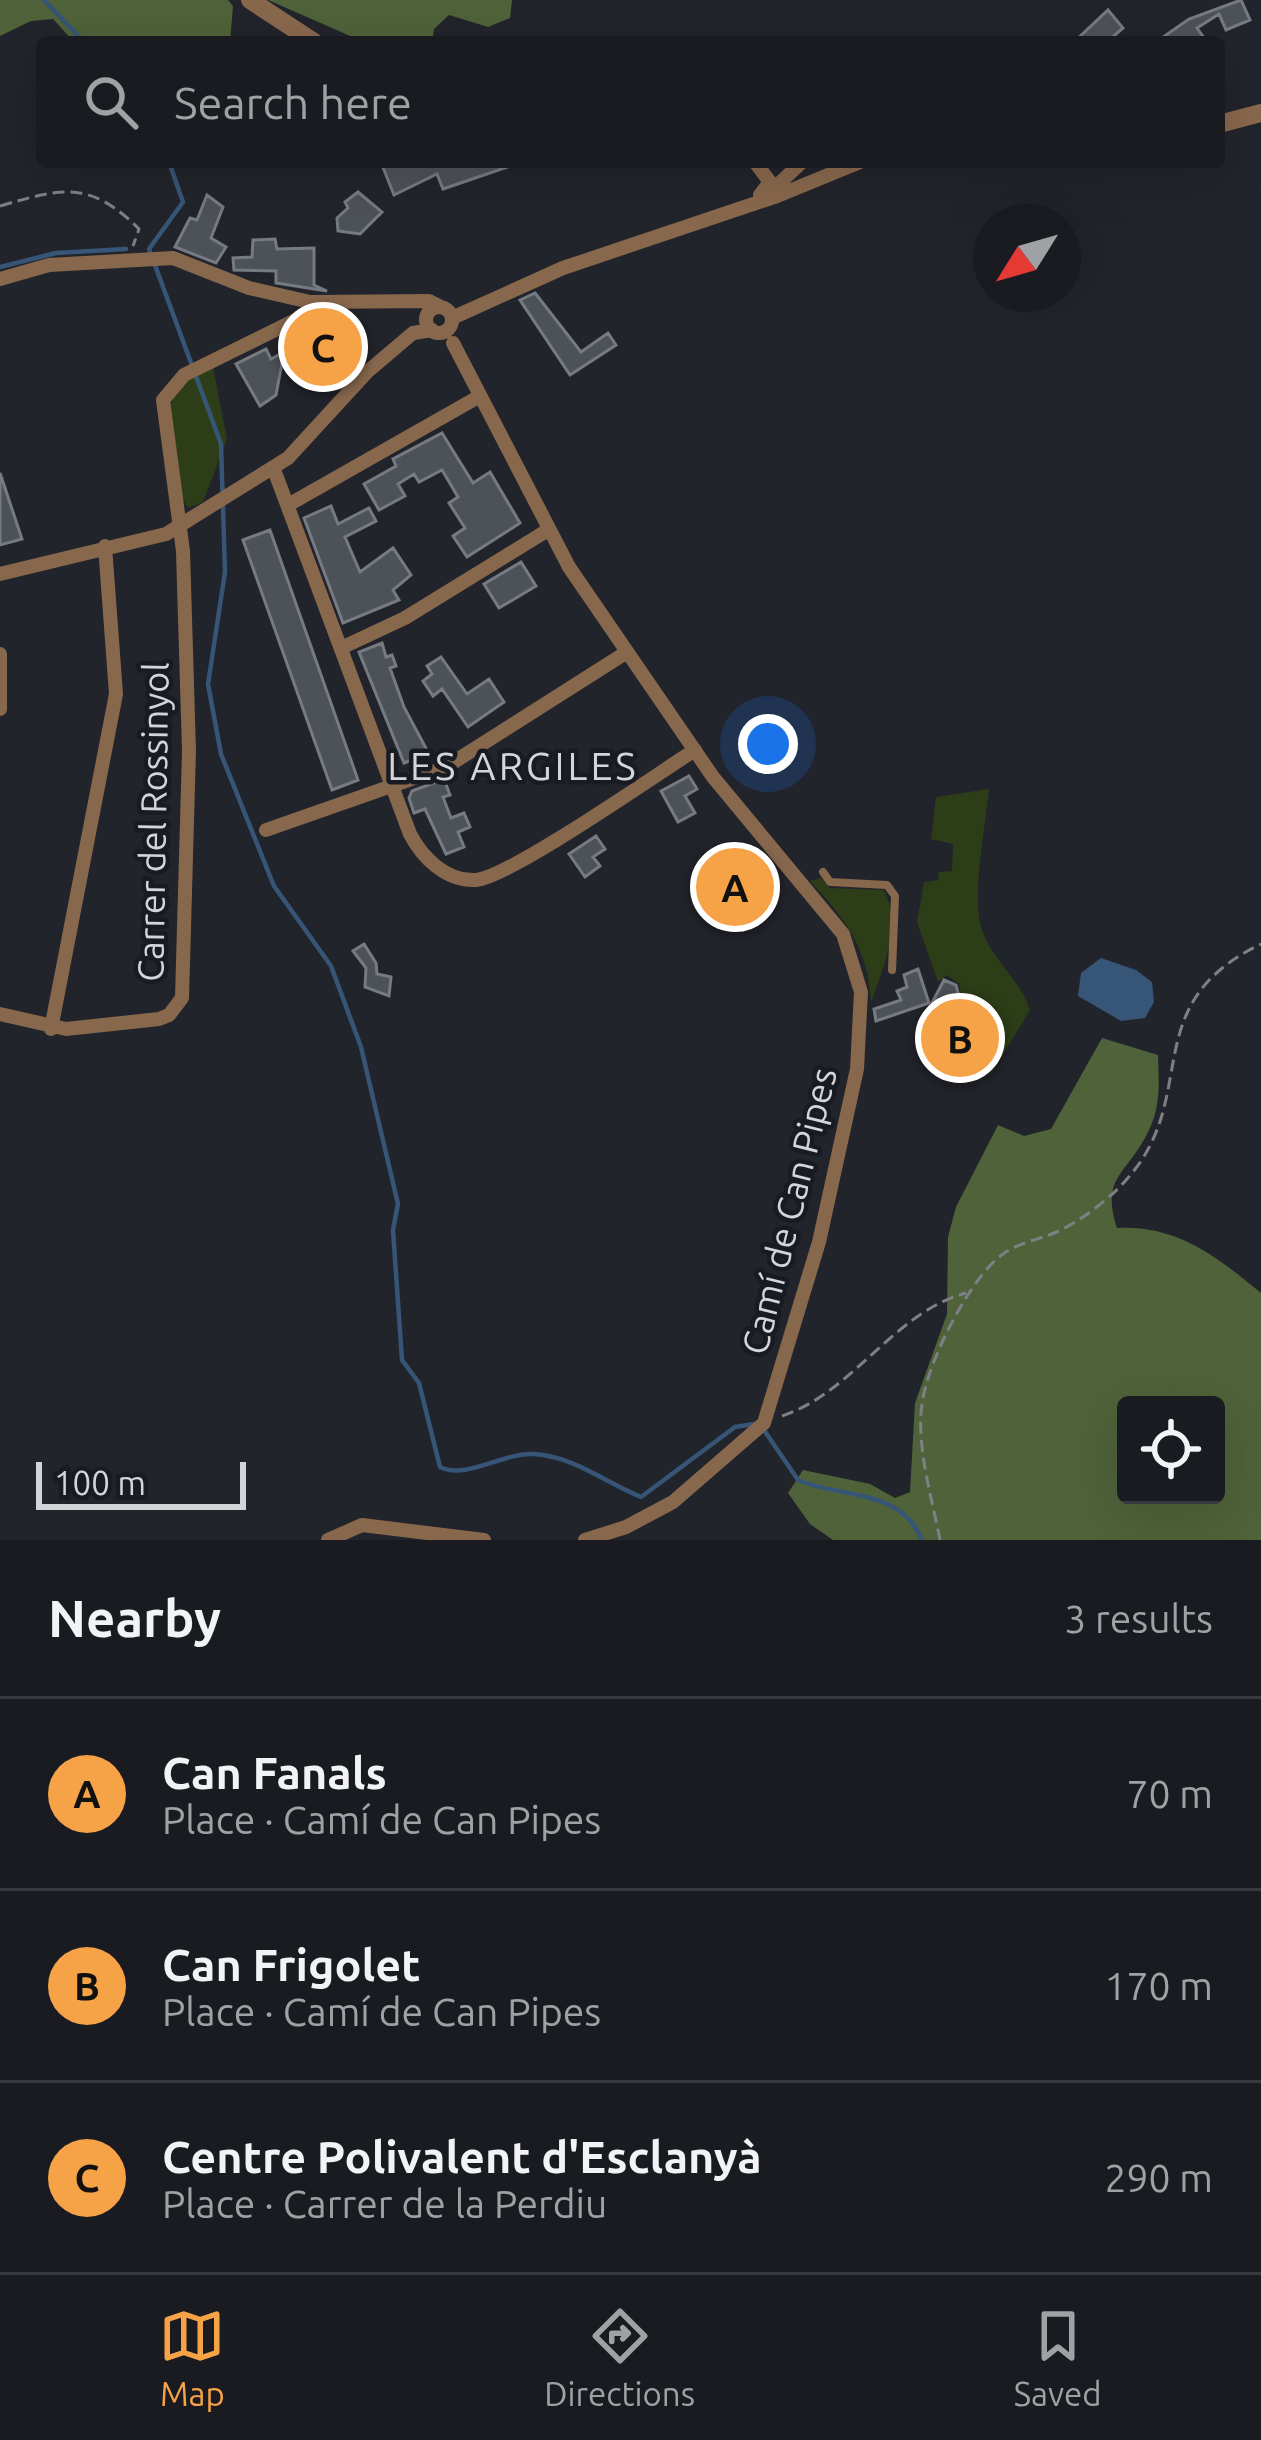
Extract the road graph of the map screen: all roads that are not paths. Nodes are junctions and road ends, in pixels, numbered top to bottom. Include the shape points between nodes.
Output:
1 (250, 0) edge
2 (305, 36) edge
3 (1261, 113) edge
4 (1225, 122) edge
5 (759, 168) edge
6 (796, 168) edge
7 (805, 168) edge
8 (842, 168) edge
9 (807, 180) junction
10 (754, 202) junction
11 (0, 279) edge
12 (281, 296) junction
13 (326, 305) junction
14 (447, 314) junction
15 (292, 319) junction
16 (434, 331) junction
17 (453, 343) junction
18 (480, 396) junction
19 (273, 467) junction
20 (288, 505) junction
21 (179, 525) junction
22 (548, 530) junction
23 (105, 546) junction
24 (0, 574) edge
25 (340, 648) junction
26 (627, 652) junction
27 (0, 654) edge
28 (0, 709) edge
29 (695, 750) junction
30 (392, 787) junction
31 (266, 830) dead end
32 (823, 872) dead end
33 (892, 970) dead end
34 (0, 1014) edge
35 (51, 1029) junction
36 (328, 1540) edge
37 (484, 1540) edge
38 (585, 1540) edge

1 - 2 street
3 - 4 street
5 - 10 street via 770,182
6 - 10 street
7 - 9 street
8 - 9 street
9 - 10 street
10 - 14 street
11 - 12 street via 49,265 159,257
12 - 13 street
12 - 15 street via 297,305
13 - 14 street via 429,302
13 - 15 street
14 - 16 street via 448,329
14 - 16 street via 426,315
14 - 17 street, Camí de Can Pipes
15 - 21 street, Carrer del Rossinyol via 166,392 161,411
16 - 17 street
16 - 19 street via 406,339
17 - 18 street, Camí de Can Pipes
18 - 20 street
18 - 22 street, Camí de Can Pipes
19 - 20 street
19 - 21 street
20 - 25 street
21 - 23 street
21 - 35 street, Carrer del Rossinyol via 189,751 182,998 159,1019
22 - 25 street
22 - 26 street, Camí de Can Pipes
23 - 24 street
23 - 35 street via 116,694
25 - 30 street
26 - 29 street, Camí de Can Pipes
26 - 30 street via 446,766
27 - 28 street
29 - 30 street via 510,867 475,880 444,872 418,850
29 - 38 street, Camí de Can Pipes via 843,934 860,992 856,1069 824,1220 761,1427 673,1502
30 - 31 street
32 - 33 lane via 830,882 887,885 895,896
34 - 35 street, Carrer del Rossinyol
36 - 37 street via 362,1525

